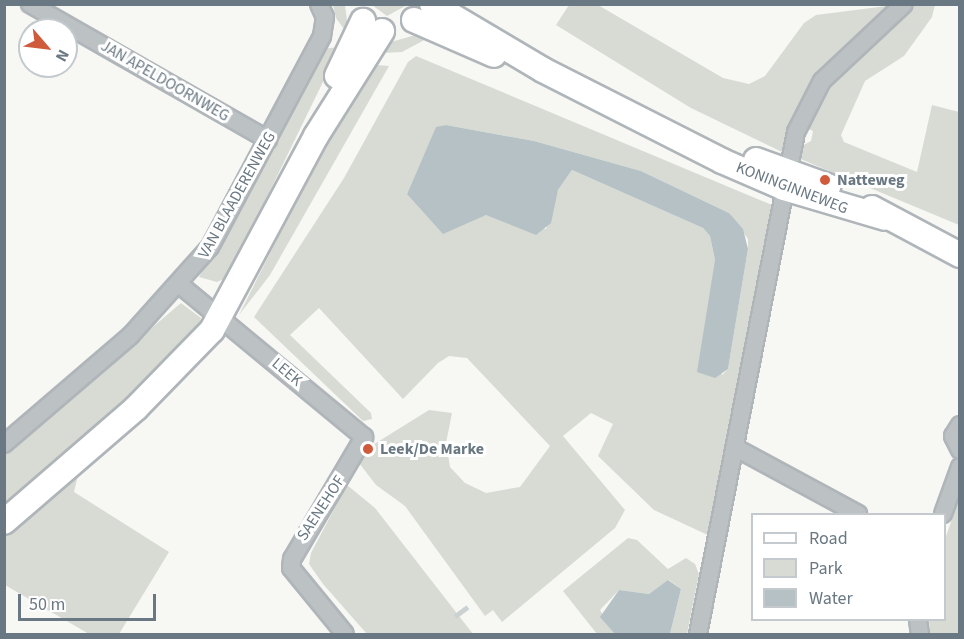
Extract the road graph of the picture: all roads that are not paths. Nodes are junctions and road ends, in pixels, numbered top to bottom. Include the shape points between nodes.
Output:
1 (30, 4) edge
2 (904, 4) edge
3 (423, 10) edge
4 (322, 11) edge
5 (366, 19) edge
6 (268, 140) junction
7 (786, 180) junction
8 (960, 255) edge
9 (180, 285) junction
10 (221, 316) junction
11 (960, 425) edge
12 (4, 444) edge
13 (736, 448) junction
14 (960, 450) edge
15 (960, 467) edge
16 (347, 469) joint
17 (856, 513) edge
18 (943, 513) edge
19 (4, 522) edge
20 (345, 634) edge
21 (698, 634) edge

1 - 6 street, JAN APELDOORNWEG
2 - 7 street via 822,81 806,103
3 - 5 street via 402,29
3 - 7 street, KONINGINNEWEG via 701,150 731,151
4 - 6 street, VAN BLAADERENWEG via 322,36
5 - 10 street via 316,136
6 - 9 street, VAN BLAADERENWEG via 222,227
7 - 8 street, KONINGINNEWEG via 851,194 885,218
7 - 13 street
9 - 10 street, LEEK
9 - 12 street, VAN BLAADERENWEG
10 - 16 street, LEEK via 364,437
10 - 19 street via 170,377
11 - 14 street via 953,436
13 - 17 street
13 - 21 street
15 - 18 street
16 - 20 street, SAENEHOF via 296,547 291,568

